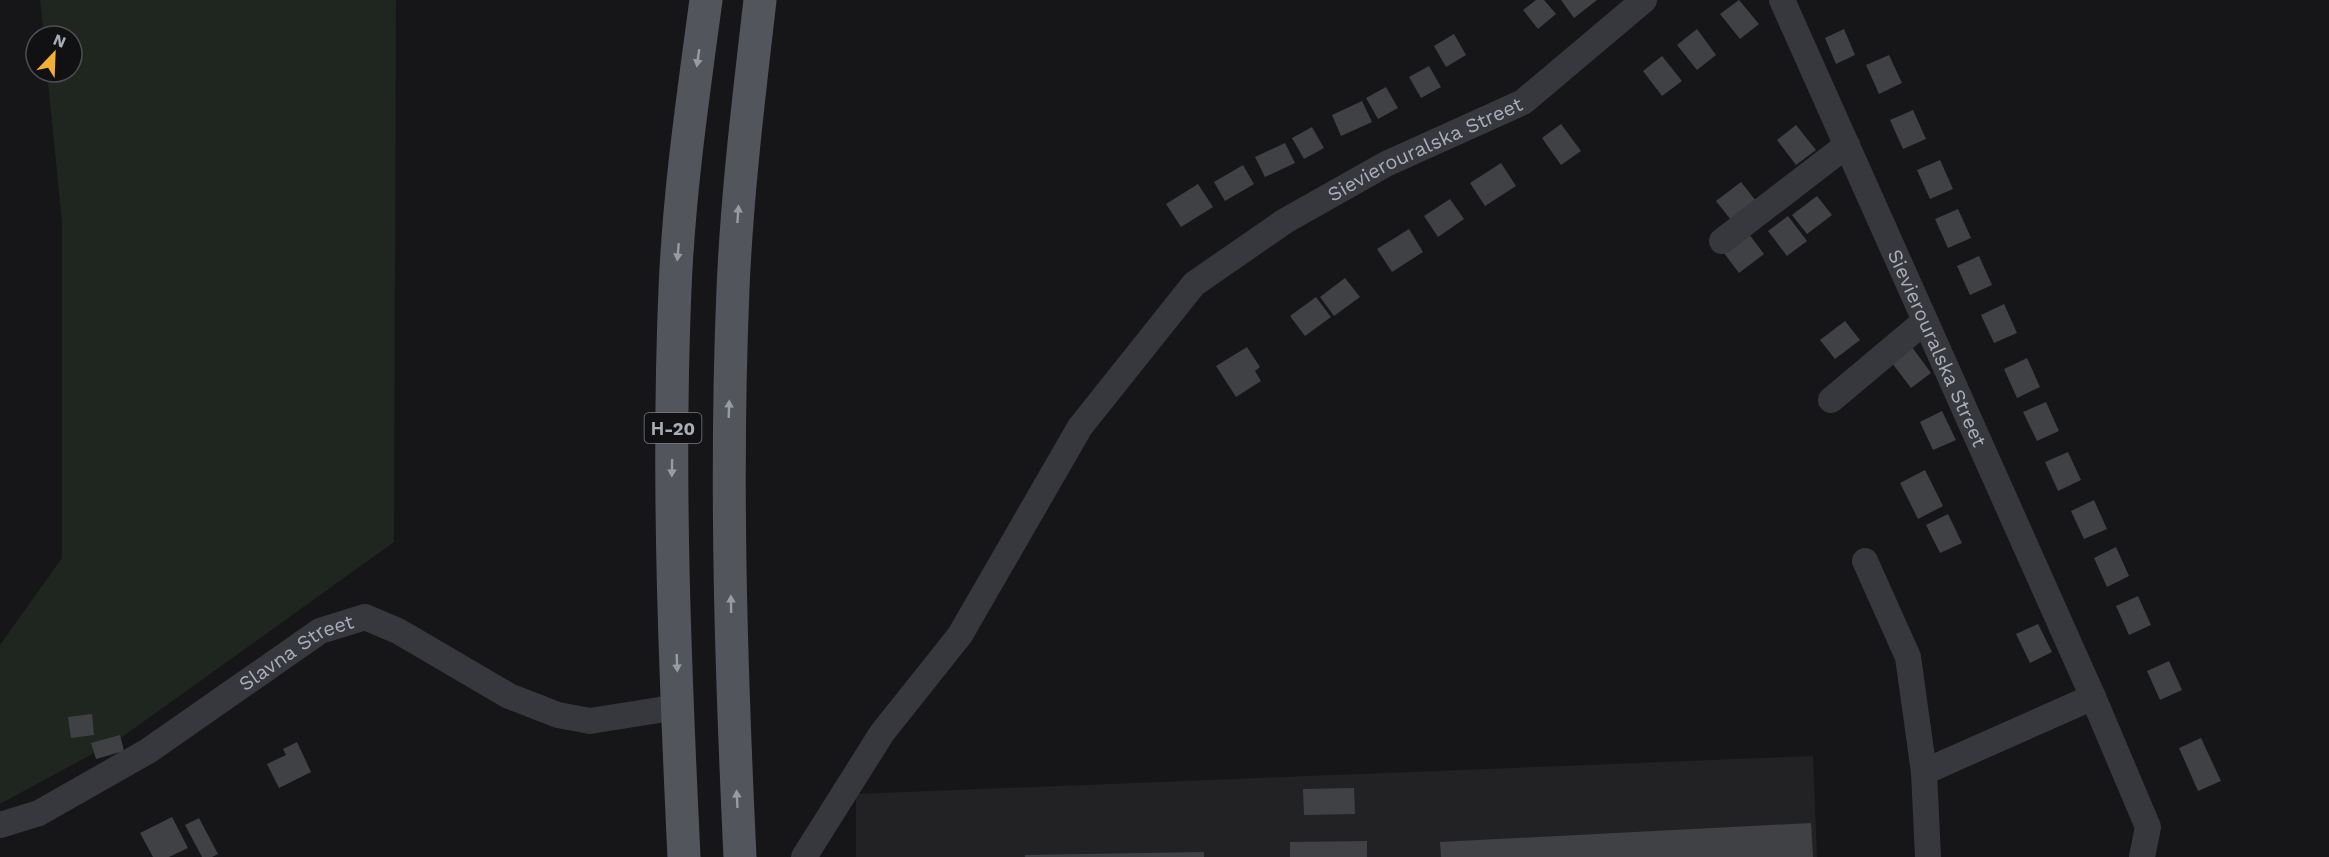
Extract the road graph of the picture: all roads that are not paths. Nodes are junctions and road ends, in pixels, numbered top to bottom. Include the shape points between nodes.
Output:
1 (705, 0) edge
2 (760, 0) edge
3 (1644, 0) edge
4 (1782, 0) edge
5 (1847, 145) junction
6 (1722, 241) dead end
7 (1925, 321) junction
8 (1831, 400) dead end
9 (1864, 561) dead end
10 (2093, 697) junction
11 (678, 707) junction
12 (1924, 772) junction
13 (0, 825) edge
14 (684, 857) edge
15 (740, 857) edge
16 (804, 857) edge
17 (1928, 857) edge
18 (2142, 857) edge

1 -> 11 main road, Н-20 via 675,288 671,491
15 -> 2 main road, Н-20 via 728,448 733,288
3 - 16 street, Sievierouralska Street via 1523,102 1386,164 1285,221 1194,284 1080,427 960,635 882,733
4 - 5 street, Sievierouralska Street
5 - 6 street
5 - 7 street, Sievierouralska Street
7 - 8 street
7 - 10 street, Sievierouralska Street
9 - 12 street via 1908,657
10 - 12 street
10 - 18 street, Sievierouralska Street via 2148,827
11 - 13 street, Slavna Street via 590,721 558,715 509,696 398,631 365,617 320,632 148,751 39,813
11 - 14 main road, Н-20
12 - 17 street

